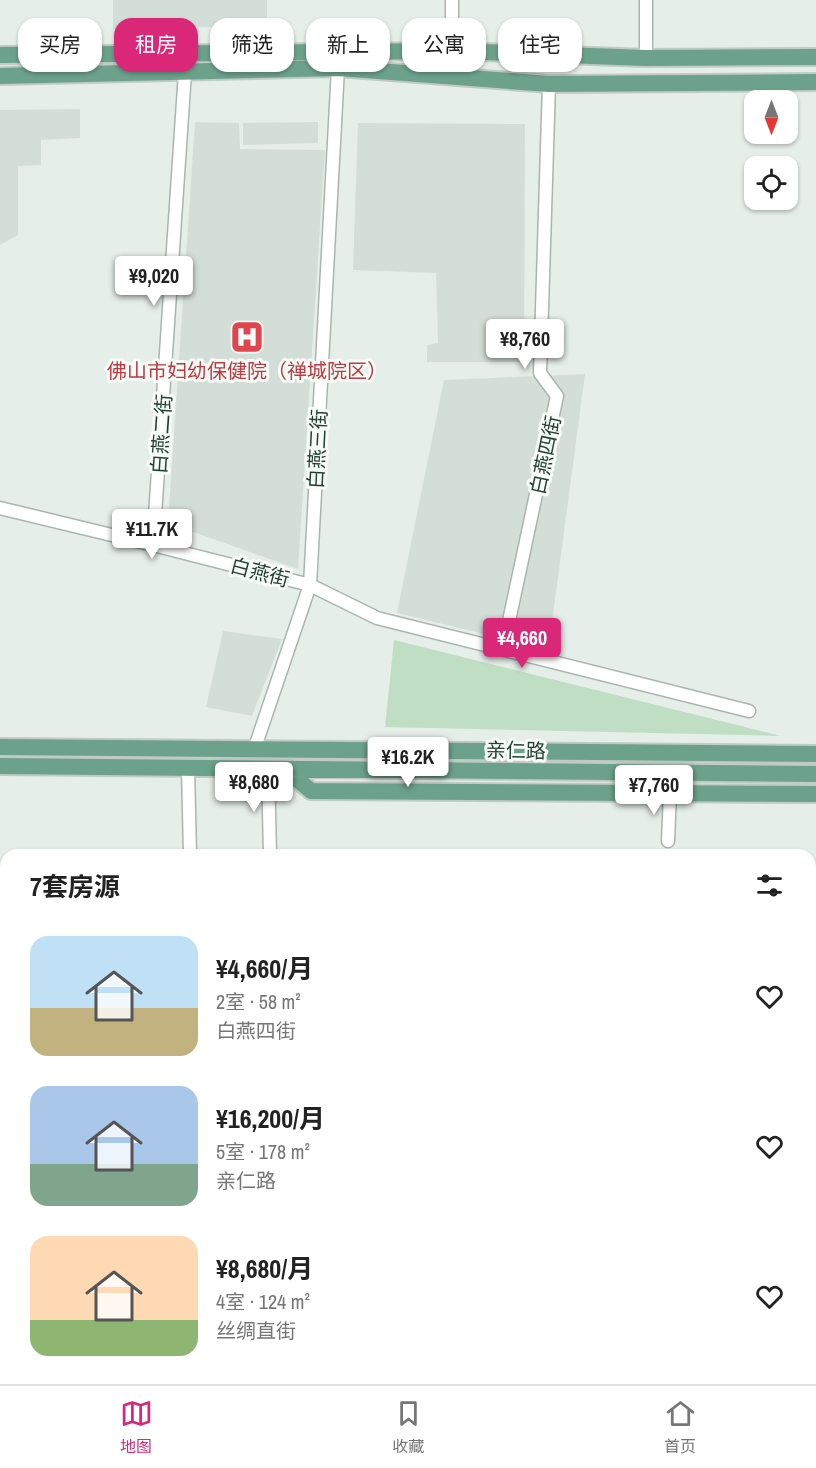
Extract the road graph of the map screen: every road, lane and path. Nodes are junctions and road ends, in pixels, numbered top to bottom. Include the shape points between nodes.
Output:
1 (452, 0) edge
2 (646, 0) edge
3 (452, 18) edge
4 (402, 51) edge
5 (486, 52) edge
6 (0, 55) edge
7 (816, 57) edge
8 (646, 58) junction
9 (306, 69) edge
10 (185, 72) joint
11 (198, 72) edge
12 (338, 72) edge
13 (390, 72) edge
14 (0, 76) edge
15 (816, 82) edge
16 (549, 84) junction
17 (0, 508) edge
18 (153, 545) junction
19 (310, 585) junction
20 (503, 649) junction
21 (749, 711) dead end
22 (0, 747) edge
23 (254, 750) junction
24 (816, 754) edge
25 (0, 766) edge
26 (188, 768) junction
27 (268, 769) junction
28 (285, 769) junction
29 (816, 774) edge
30 (670, 793) junction
31 (816, 794) edge
32 (668, 841) dead end
33 (190, 849) edge
34 (270, 849) edge

1 - 3 street
2 - 8 street
4 - 6 main road
5 - 8 main road
7 - 8 main road
9 - 11 main road
10 - 14 main road
10 - 18 street, 白燕二街
12 - 19 street, 白燕三街
13 - 16 main road
15 - 16 main road
16 - 20 street, 白燕四街 via 540,374 557,396
17 - 18 street, 白燕街
18 - 19 street, 白燕街
19 - 20 street, 白燕街 via 376,618
19 - 23 street, 白燕三街
20 - 21 street, 白燕街
22 - 23 main road, 亲仁路
23 - 24 main road, 亲仁路
25 - 26 main road, 亲仁路
26 - 27 main road, 亲仁路
26 - 33 street
27 - 28 main road, 亲仁路
27 - 34 street
28 - 29 main road, 亲仁路
28 - 30 main road via 311,791
30 - 31 main road
30 - 32 street

